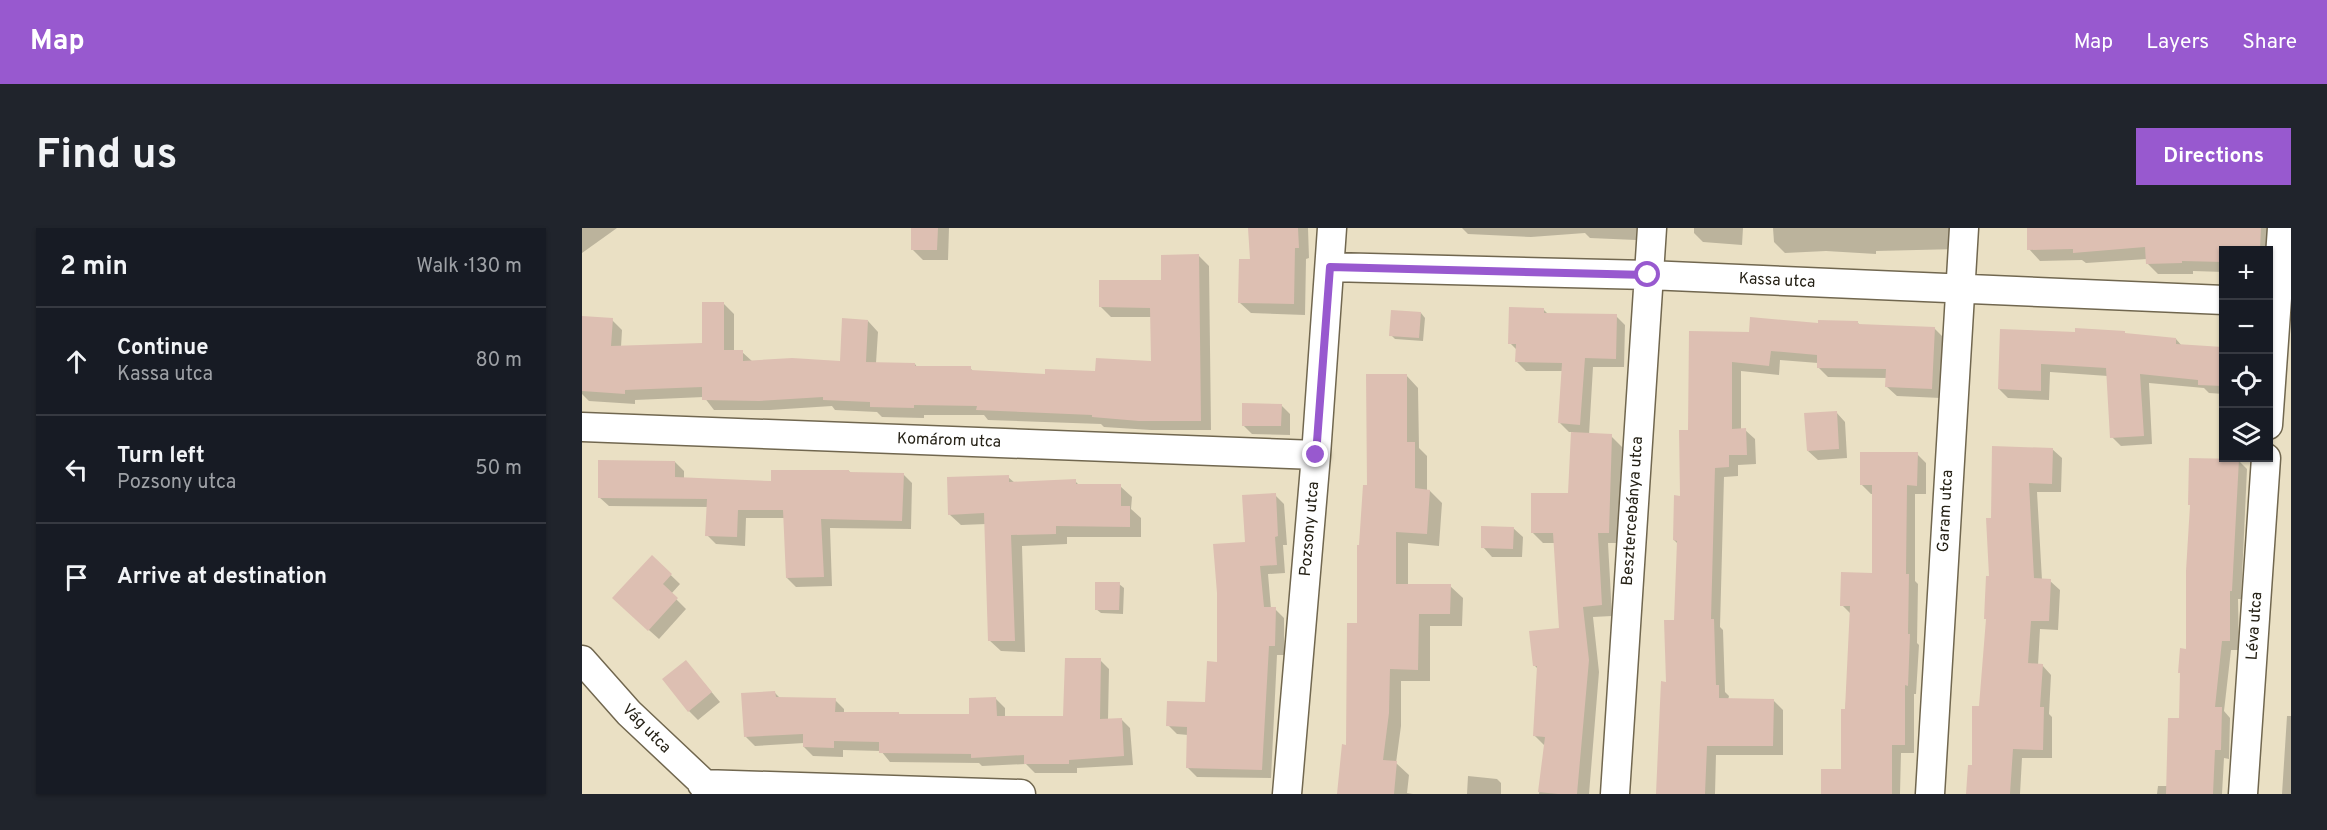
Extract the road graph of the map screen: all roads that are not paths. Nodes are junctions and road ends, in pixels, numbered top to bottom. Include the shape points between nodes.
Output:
1 (1332, 228) edge
2 (1652, 228) edge
3 (1964, 228) edge
4 (2282, 228) edge
5 (1330, 267) junction
6 (1648, 275) junction
7 (1959, 290) junction
8 (2219, 300) edge
9 (2279, 302) edge
10 (2270, 408) edge
11 (582, 427) edge
12 (1316, 455) junction
13 (2266, 462) edge
14 (582, 660) edge
15 (708, 789) edge
16 (1021, 794) edge
17 (1287, 794) edge
18 (1615, 794) edge
19 (1930, 794) edge
20 (2244, 794) edge

1 - 5 street, Pozsony utca
2 - 6 street, Besztercebánya utca
3 - 7 street, Garam utca
4 - 9 street
5 - 6 street, Kassa utca
5 - 12 street, Pozsony utca
6 - 7 street, Kassa utca
6 - 18 street, Besztercebánya utca
7 - 8 street, Kassa utca
7 - 19 street, Garam utca
9 - 10 street
11 - 12 street, Komárom utca
12 - 17 street, Pozsony utca
13 - 20 street, Léva utca
14 - 15 street, Vág utca via 629,713
15 - 16 street

